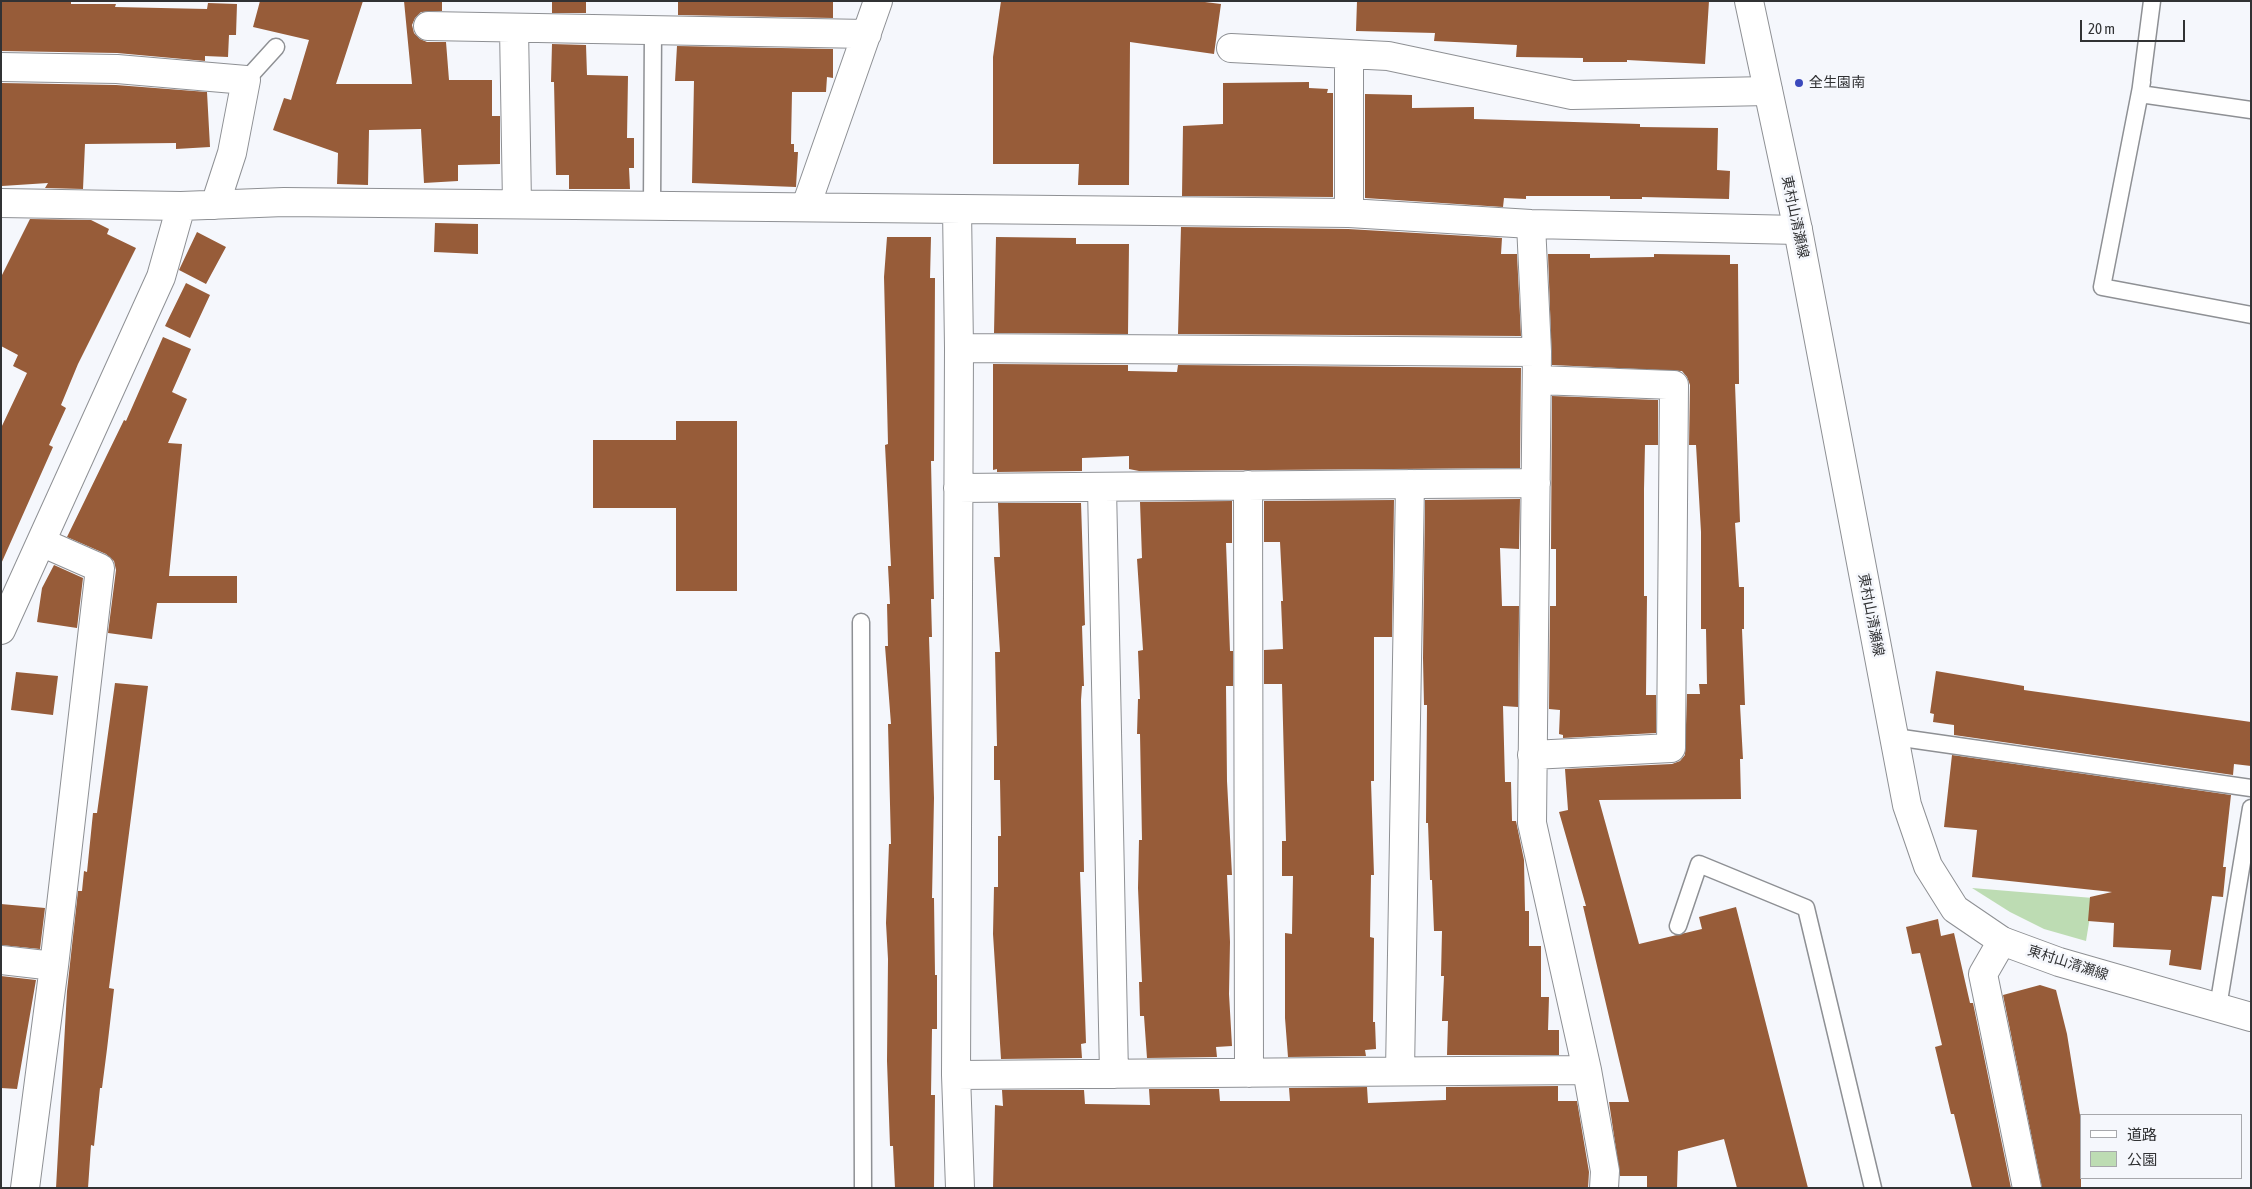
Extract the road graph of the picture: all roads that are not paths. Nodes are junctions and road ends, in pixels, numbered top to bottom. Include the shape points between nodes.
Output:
1 (878, 1) edge
2 (1749, 1) edge
3 (2152, 1) edge
4 (428, 26) dead end
5 (514, 28) junction
6 (653, 30) junction
7 (867, 34) junction
8 (276, 47) dead end
9 (1230, 48) dead end
10 (1348, 54) junction
11 (1, 67) edge
12 (246, 80) junction
13 (2142, 82) junction
14 (1768, 91) junction
15 (2251, 110) edge
16 (1, 203) edge
17 (517, 204) junction
18 (216, 205) junction
19 (652, 205) junction
20 (181, 206) junction
21 (806, 206) junction
22 (957, 209) junction
23 (1349, 213) junction
24 (1531, 224) junction
25 (1798, 230) junction
26 (2251, 315) edge
27 (959, 348) junction
28 (1537, 352) junction
29 (1537, 380) junction
30 (1536, 483) junction
31 (1410, 484) junction
32 (1248, 486) junction
33 (1102, 487) junction
34 (958, 488) junction
35 (41, 542) junction
36 (861, 622) dead end
37 (1, 630) edge
38 (1895, 737) junction
39 (1532, 755) junction
40 (2251, 788) edge
41 (2251, 808) edge
42 (1678, 926) dead end
43 (2002, 941) junction
44 (1, 960) edge
45 (54, 966) junction
46 (2218, 1007) junction
47 (2251, 1017) edge
48 (1587, 1070) junction
49 (1400, 1071) junction
50 (1249, 1073) junction
51 (1114, 1074) junction
52 (956, 1075) junction
53 (25, 1188) edge
54 (863, 1188) edge
55 (960, 1188) edge
56 (1604, 1188) edge
57 (1873, 1188) edge
58 (2027, 1188) edge

1 - 7 street
2 - 14 street, 東村山清瀬線
3 - 13 lane
4 - 5 street
5 - 6 street
5 - 17 street
6 - 7 street
6 - 19 lane
7 - 21 street
8 - 12 lane
9 - 10 street
10 - 14 street via 1388,56 1572,95
10 - 23 street
11 - 12 street via 117,69
12 - 18 street via 232,153
13 - 15 lane via 2140,94
13 - 26 lane via 2102,287
14 - 25 street, 東村山清瀬線
16 - 20 street
17 - 18 street via 284,202
17 - 19 street
18 - 20 street
19 - 21 street
20 - 35 street via 161,277
21 - 22 street
22 - 23 street
22 - 27 street
23 - 24 street
24 - 25 street
24 - 28 street
25 - 38 street, 東村山清瀬線
27 - 28 street
27 - 34 street
28 - 29 street
29 - 30 street
29 - 39 street via 1674,386 1671,708 1670,748
30 - 31 street
30 - 39 street
31 - 32 street
31 - 49 street
32 - 33 street
32 - 50 street
33 - 34 street
33 - 51 street
34 - 52 street
35 - 37 street
35 - 45 street via 100,568
36 - 54 lane
38 - 40 lane
38 - 43 street, 東村山清瀬線 via 1907,805 1928,866 1955,909
39 - 48 street via 1532,823
41 - 46 lane
42 - 57 lane via 1699,864 1806,908
43 - 46 street, 東村山清瀬線 via 2059,962
43 - 58 street via 1983,974
44 - 45 street
45 - 53 street
46 - 47 street, 東村山清瀬線
48 - 49 street
48 - 56 street via 1605,1171
49 - 50 street
50 - 51 street
51 - 52 street
52 - 55 street

